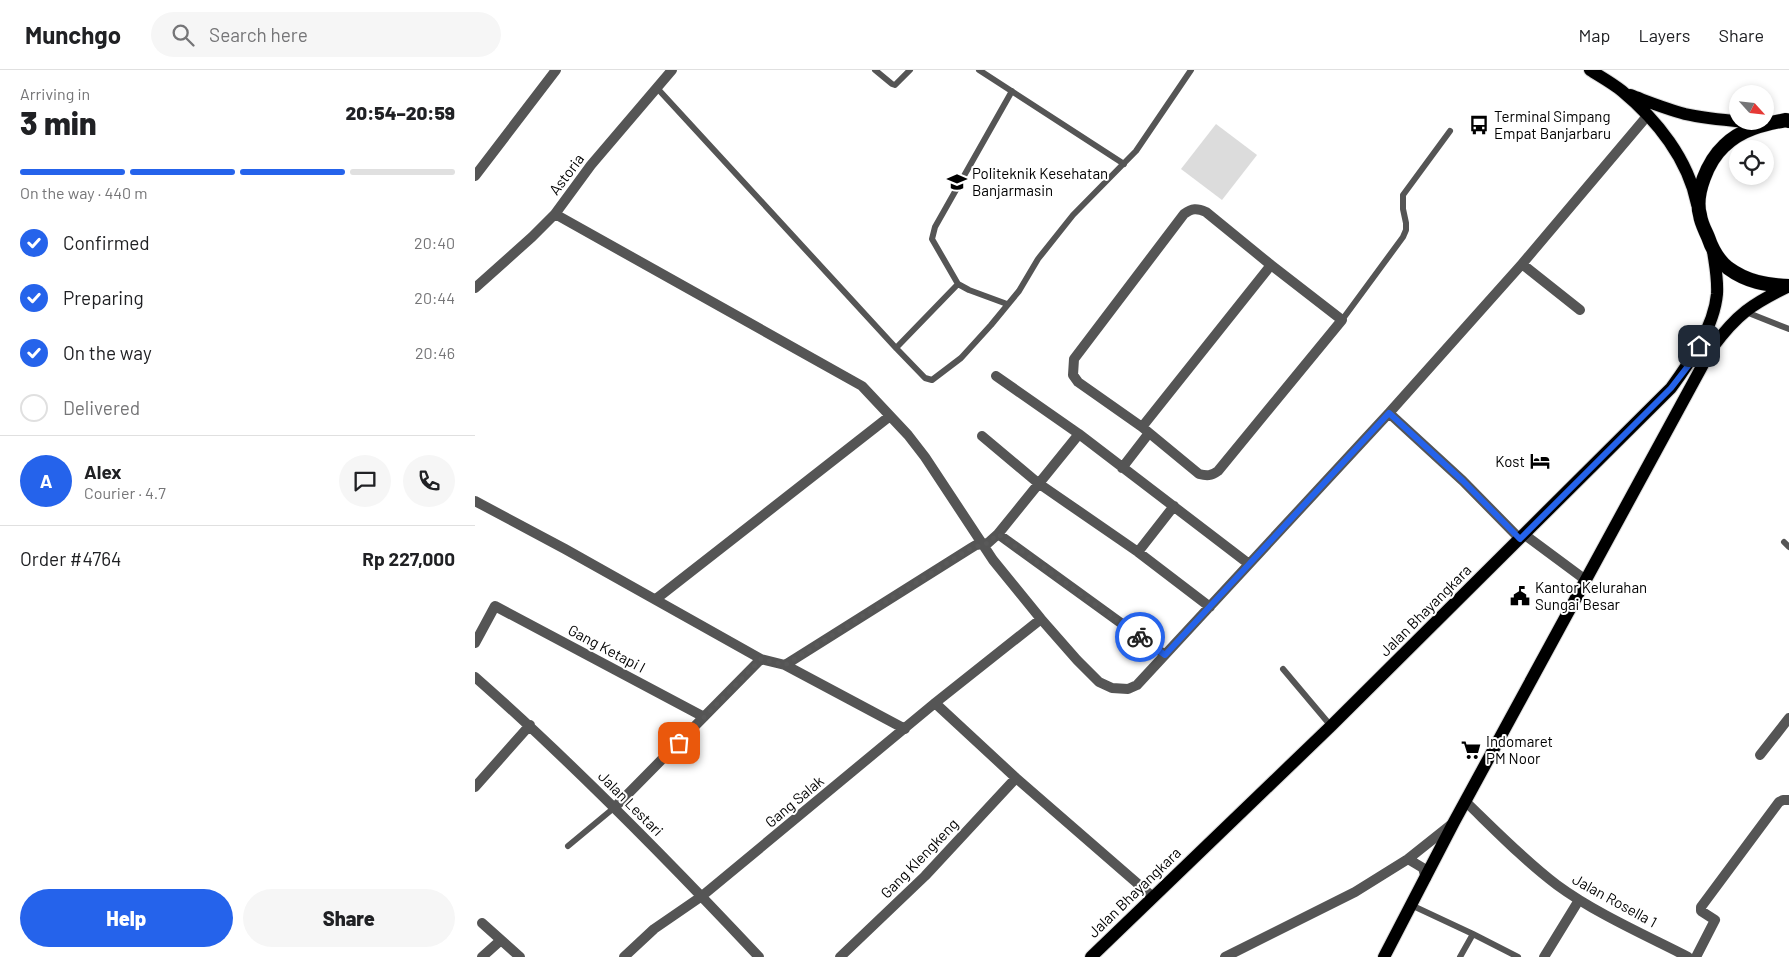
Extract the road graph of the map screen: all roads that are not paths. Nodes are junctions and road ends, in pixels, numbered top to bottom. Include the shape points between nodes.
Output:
1 (556, 70) edge
2 (673, 70) edge
3 (875, 70) edge
4 (910, 70) edge
5 (979, 70) edge
6 (1191, 70) edge
7 (1590, 70) edge
8 (657, 88) junction
9 (1012, 91) junction
10 (1621, 91) junction
11 (1648, 115) junction
12 (1788, 120) edge
13 (1729, 121) edge
14 (1774, 123) edge
15 (1749, 130) edge
16 (1451, 131) dead end
17 (1124, 164) junction
18 (475, 176) edge
19 (555, 214) junction
20 (1699, 214) junction
21 (1713, 251) junction
22 (1522, 264) junction
23 (1271, 265) junction
24 (958, 284) junction
25 (1789, 286) edge
26 (475, 288) edge
27 (1007, 304) junction
28 (1580, 310) dead end
29 (1745, 311) junction
30 (1342, 320) junction
31 (1789, 329) edge
32 (896, 348) junction
33 (997, 376) dead end
34 (1655, 405) junction
35 (1389, 413) junction
36 (890, 416) junction
37 (1675, 417) junction
38 (1145, 430) junction
39 (1079, 434) junction
40 (981, 436) dead end
41 (1122, 468) junction
42 (1038, 483) junction
43 (475, 501) edge
44 (1174, 506) junction
45 (998, 534) junction
46 (1522, 537) junction
47 (982, 544) junction
48 (1137, 552) junction
49 (1249, 564) junction
50 (1587, 581) junction
51 (656, 599) junction
52 (1210, 607) junction
53 (1041, 619) junction
54 (475, 643) edge
55 (1165, 655) junction
56 (761, 659) junction
57 (785, 665) junction
58 (1283, 669) dead end
59 (475, 677) edge
60 (935, 703) junction
61 (704, 717) junction
62 (1789, 718) edge
63 (530, 725) junction
64 (1331, 726) junction
65 (905, 729) junction
66 (1760, 755) dead end
67 (1017, 778) junction
68 (475, 786) edge
69 (1789, 800) edge
70 (1466, 802) junction
71 (615, 806) junction
72 (1455, 822) junction
73 (567, 846) dead end
74 (1408, 859) junction
75 (1426, 878) junction
76 (702, 896) junction
77 (1153, 897) junction
78 (1579, 900) junction
79 (1411, 905) junction
80 (482, 923) dead end
81 (1473, 934) junction
82 (501, 940) junction
83 (482, 957) edge
84 (520, 957) edge
85 (625, 957) edge
86 (759, 957) edge
87 (840, 957) edge
88 (1091, 957) edge
89 (1225, 957) edge
90 (1384, 957) edge
91 (1460, 957) edge
92 (1517, 957) edge
93 (1544, 957) edge
94 (1688, 957) edge
95 (1696, 957) edge

1 - 18 street
2 - 8 street, Astoria
3 - 4 lane via 895,85
5 - 9 lane
6 - 17 lane via 1147,138
7 - 10 main road
8 - 19 street, Astoria via 591,165
8 - 32 lane
9 - 17 lane
9 - 24 lane via 933,233 934,245
10 - 11 main road
10 - 13 main road via 1686,114
11 - 20 main road via 1682,160 1693,185
11 - 22 street
12 - 14 highway
15 - 20 highway via 1723,146 1713,159 1700,189
16 - 30 lane via 1403,196 1406,223 1403,237
17 - 27 lane via 1058,234
19 - 26 street, Astoria
19 - 36 street via 848,377 862,386
20 - 21 highway
21 - 25 highway via 1727,267 1746,279 1767,286
21 - 34 main road, Jalan Bhayangkara via 1717,295 1710,321 1688,366
22 - 28 street
22 - 35 street
23 - 30 street
23 - 38 street
23 - 38 street via 1206,212 1195,209 1184,214 1074,359 1073,374 1078,382
24 - 27 lane
24 - 32 lane
25 - 29 main road
27 - 32 lane via 961,358 932,380 925,378
29 - 31 lane
29 - 37 main road via 1725,330 1713,348
30 - 38 street via 1213,475 1199,474
33 - 39 street
34 - 37 main road
34 - 46 main road, Jalan Bhayangkara
35 - 46 street
35 - 49 street
36 - 47 street via 925,458
36 - 51 street
37 - 50 main road
38 - 41 street
39 - 41 street
39 - 42 street
40 - 42 street
41 - 44 street
42 - 45 street
42 - 48 street
43 - 51 street
44 - 48 street
44 - 49 street
45 - 47 street
45 - 55 street
46 - 50 street
46 - 64 main road, Jalan Bhayangkara
47 - 53 street
47 - 57 street
48 - 52 street
49 - 52 street
50 - 70 main road
51 - 56 street
52 - 55 street
53 - 55 street via 1099,682 1116,689 1137,685
53 - 60 street, Gang Salak
54 - 61 street, Gang Ketapi I via 495,606
56 - 57 street
56 - 61 street
57 - 65 street
58 - 64 lane
59 - 63 street, Jalan Lestari
60 - 65 street, Gang Salak
60 - 67 street
61 - 71 street
62 - 66 street
63 - 68 street
63 - 71 street, Jalan Lestari
64 - 77 main road, Jalan Bhayangkara
65 - 76 street, Gang Salak
67 - 77 street
67 - 87 street, Gang Klengkeng via 925,876
69 - 95 street via 1779,802 1701,907 1701,911 1715,920
70 - 72 main road
70 - 78 street, Jalan Rosella 1 via 1537,869
71 - 73 lane
71 - 76 street, Jalan Lestari
72 - 74 street
72 - 75 main road
74 - 75 street via 1423,868
74 - 89 street via 1355,892
75 - 79 main road
76 - 85 street, Gang Salak via 654,929
76 - 86 street, Jalan Lestari
77 - 88 main road, Jalan Bhayangkara
78 - 93 street
78 - 94 street, Jalan Rosella 1
79 - 81 lane
79 - 90 main road
80 - 82 street
81 - 91 lane
81 - 92 lane
82 - 83 street
82 - 84 street

